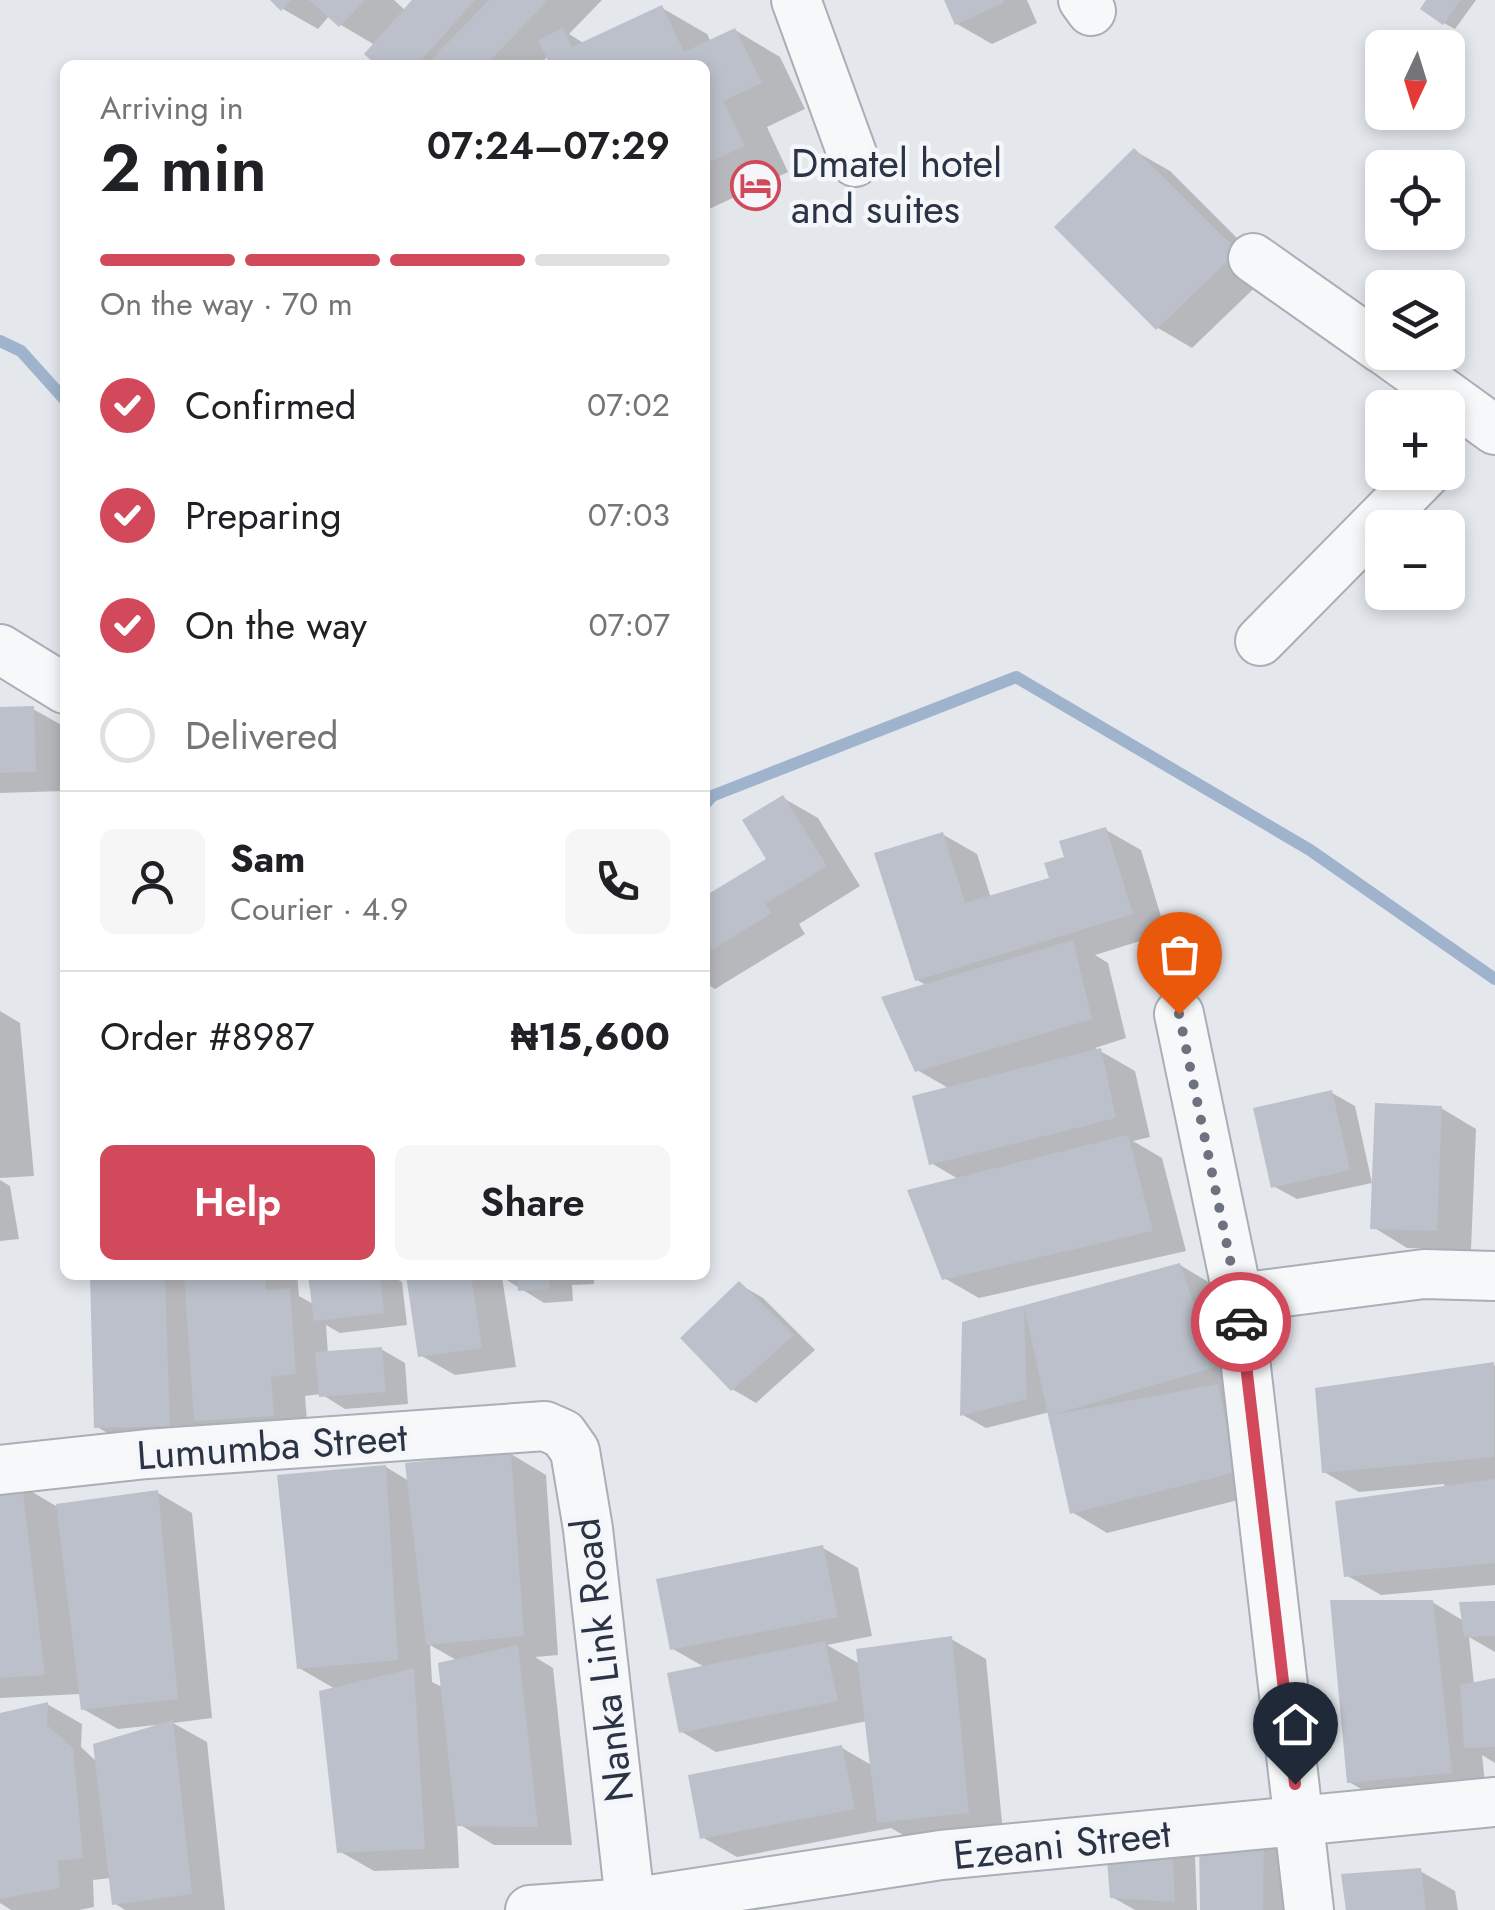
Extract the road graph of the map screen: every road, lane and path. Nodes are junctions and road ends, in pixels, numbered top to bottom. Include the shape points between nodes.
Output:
1 (796, 0) edge
2 (855, 162) dead end
3 (1253, 258) dead end
4 (1365, 337) edge
5 (1409, 370) edge
6 (1479, 426) edge
7 (1408, 490) edge
8 (1260, 641) dead end
9 (0, 648) edge
10 (60, 686) edge
11 (1179, 1014) dead end
12 (1495, 1276) edge
13 (1238, 1298) junction
14 (545, 1426) joint
15 (0, 1470) edge
16 (1495, 1802) edge
17 (1299, 1821) junction
18 (631, 1906) edge
19 (530, 1910) edge
20 (1310, 1910) edge

1 - 2 street
3 - 4 street
5 - 6 street
7 - 8 street
9 - 10 street
11 - 13 street
12 - 13 street via 1424,1274
13 - 17 street
14 - 15 street, Lumumba Street
14 - 18 street, Nanka Link Road via 563,1434 575,1451
16 - 17 street, Ezeani Street
17 - 18 street, Ezeani Street via 941,1855
17 - 20 street
18 - 19 street, Ezeani Street

